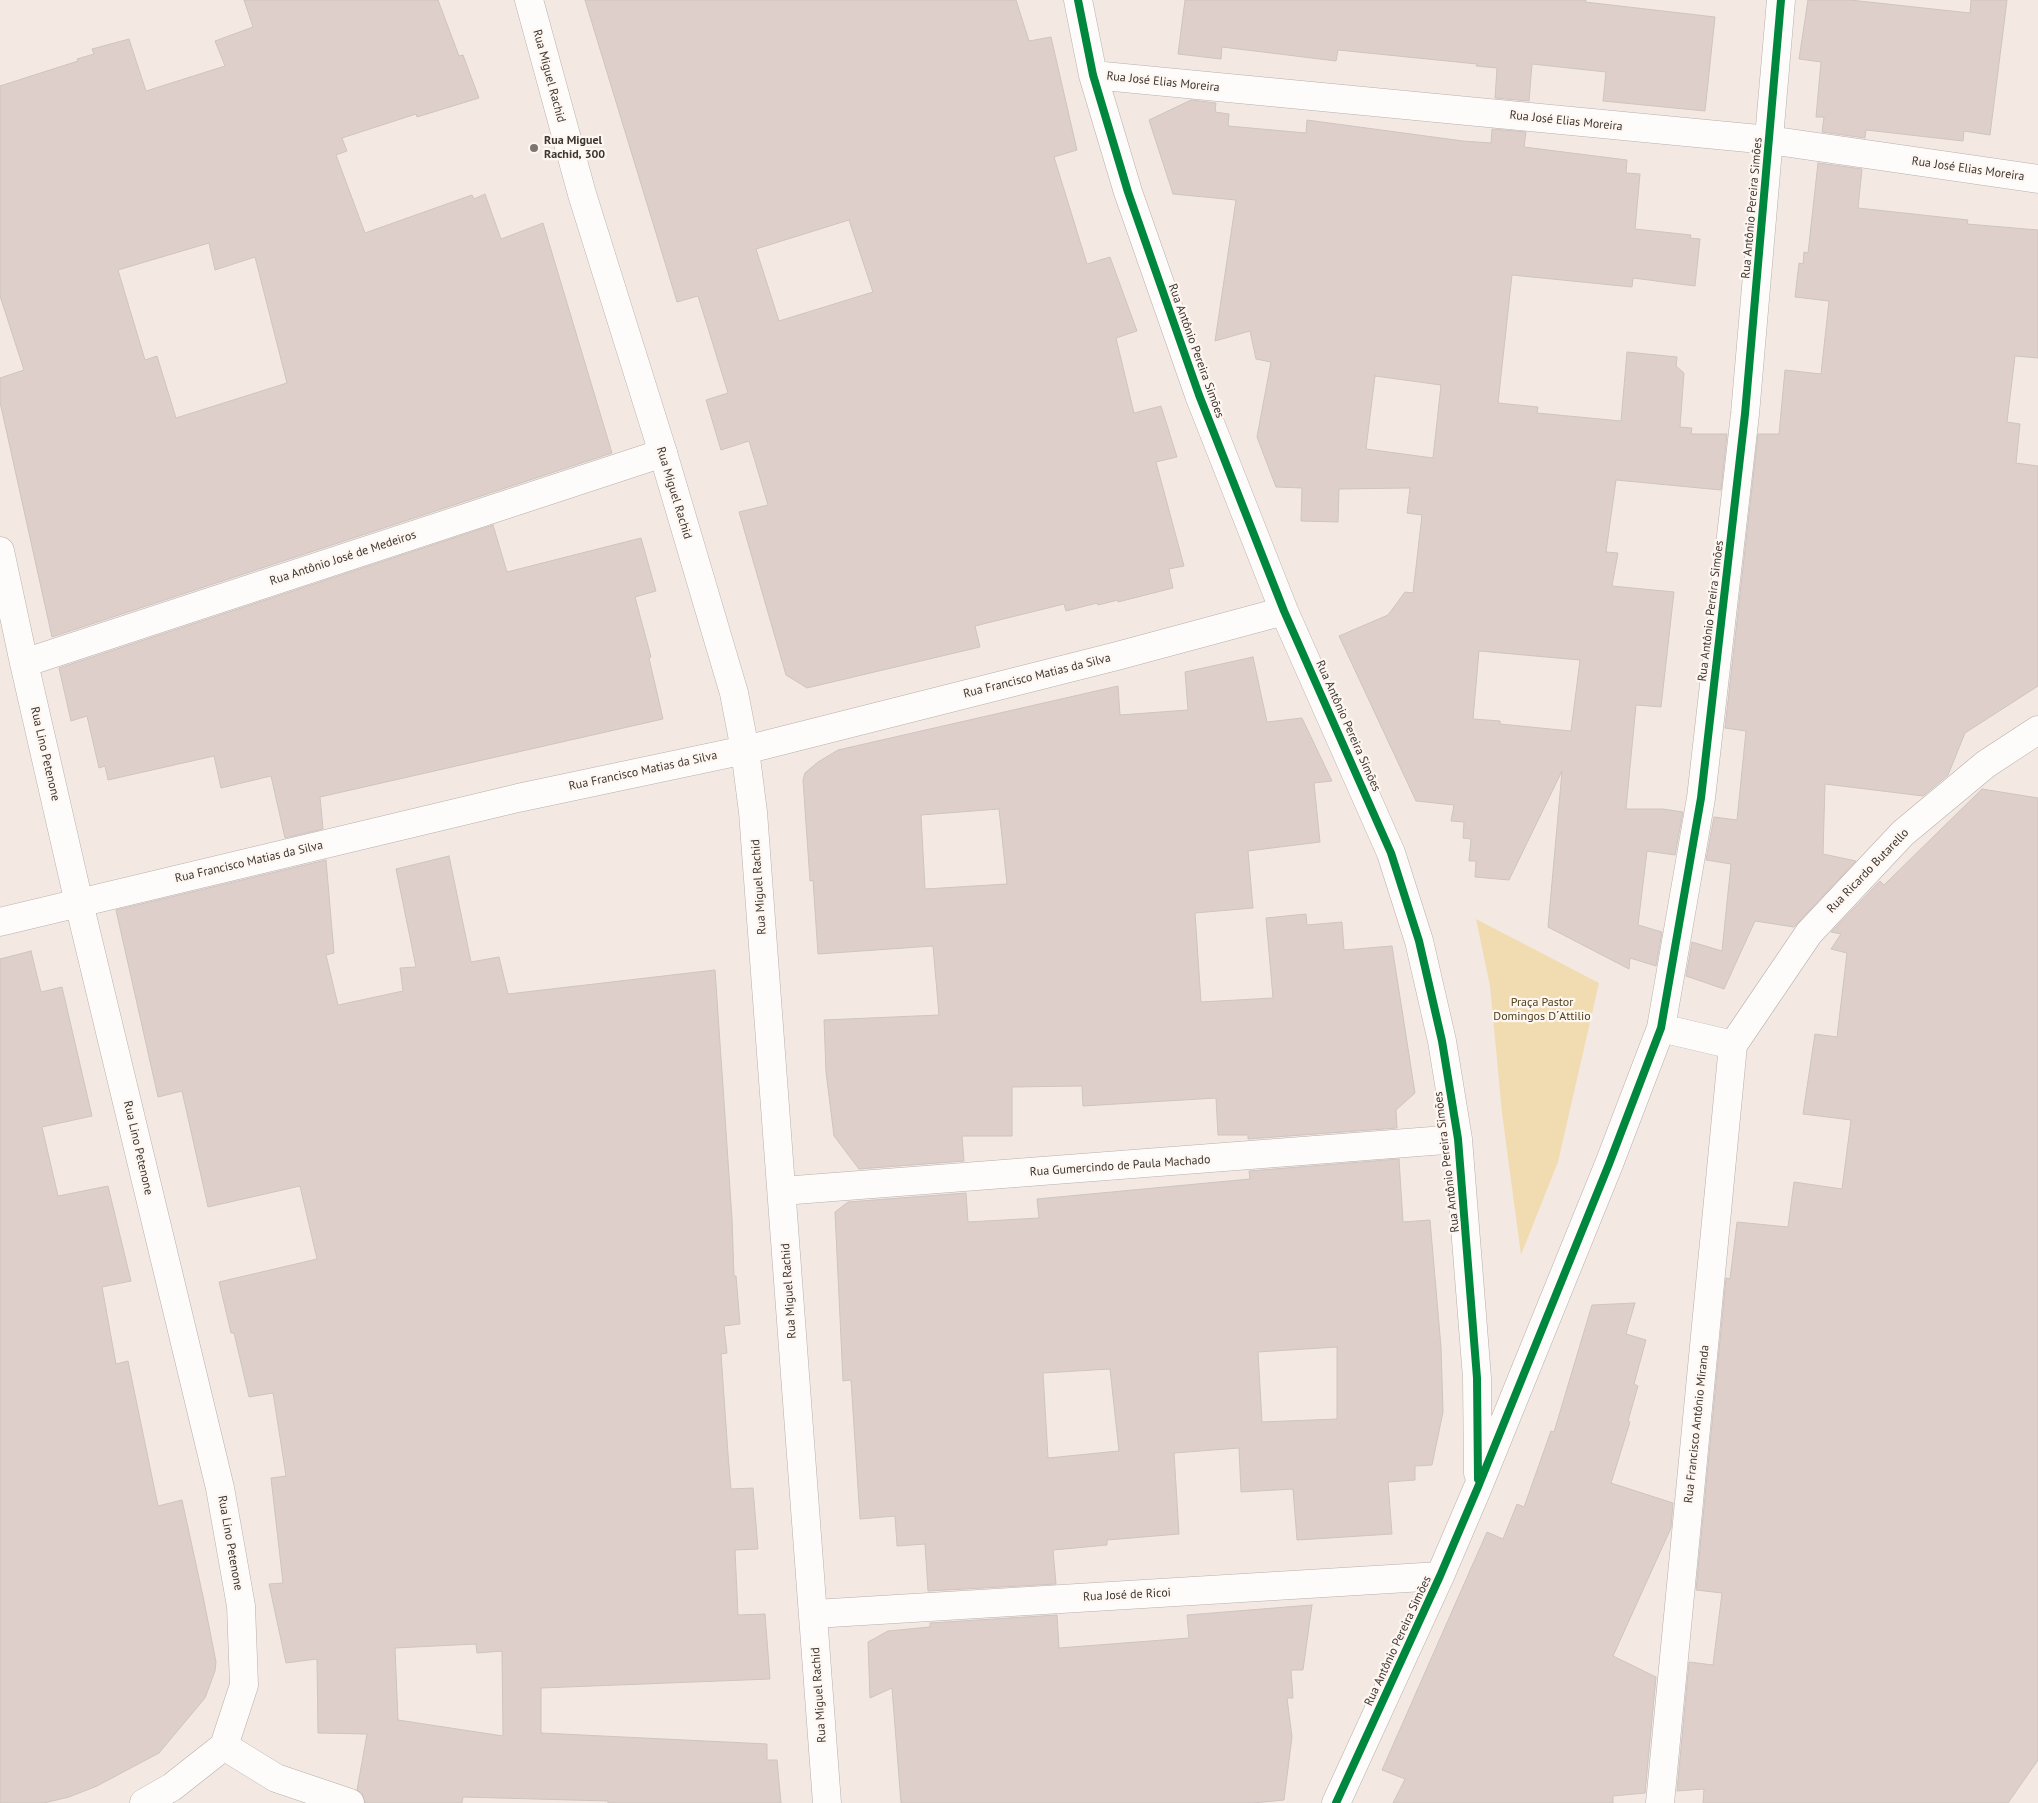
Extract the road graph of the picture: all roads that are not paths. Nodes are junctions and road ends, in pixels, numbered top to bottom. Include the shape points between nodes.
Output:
1 (529, 0) edge
2 (1078, 0) edge
3 (1781, 0) edge
4 (1093, 75) junction
5 (1769, 140) junction
6 (2038, 179) edge
7 (663, 453) junction
8 (0, 551) edge
9 (1284, 611) junction
10 (24, 663) junction
11 (2038, 730) edge
12 (745, 750) junction
13 (80, 903) junction
14 (0, 922) edge
15 (1661, 1028) junction
16 (1734, 1045) junction
17 (1458, 1139) junction
18 (782, 1191) junction
19 (1478, 1486) junction
20 (1440, 1576) junction
21 (814, 1614) junction
22 (224, 1746) junction
23 (144, 1803) edge
24 (350, 1803) edge
25 (827, 1803) edge
26 (1336, 1803) edge
27 (1660, 1803) edge

1 - 7 street, Rua Miguel Rachid via 582,194
2 - 4 street, Rua Antônio Pereira Simões
3 - 5 street, Rua Antônio Pereira Simões
4 - 5 street, Rua José Elias Moreira
4 - 9 street, Rua Antônio Pereira Simões via 1128,192 1196,386
5 - 6 street, Rua José Elias Moreira
5 - 15 street, Rua Antônio Pereira Simões via 1745,414 1701,798
7 - 10 street, Rua Antônio José de Medeiros
7 - 12 street, Rua Miguel Rachid via 734,693
8 - 10 street, Rua Lino Petenone
9 - 12 street, Rua Francisco Matias da Silva
9 - 17 street, Rua Antônio Pereira Simões via 1391,853 1419,941 1442,1041
10 - 13 street, Rua Lino Petenone
11 - 16 street, Rua Ricardo Butarello via 1986,764 1903,833 1809,933
12 - 13 street, Rua Francisco Matias da Silva via 518,798
12 - 18 street, Rua Miguel Rachid via 753,812
13 - 14 street, Rua Francisco Matias da Silva
13 - 22 street, Rua Lino Petenone via 220,1488 241,1606 244,1685
15 - 16 street
15 - 19 street, Rua Antônio Pereira Simões
16 - 27 street, Rua Francisco Antônio Miranda
17 - 18 street, Rua Gumercindo de Paula Machado
17 - 19 street, Rua Antônio Pereira Simões via 1477,1378
18 - 21 street, Rua Miguel Rachid
19 - 20 street, Rua Antônio Pereira Simões
20 - 21 street, Rua José de Ricoi
20 - 26 street, Rua Antônio Pereira Simões
21 - 25 street, Rua Miguel Rachid
22 - 23 street via 172,1787
22 - 24 street via 276,1778

